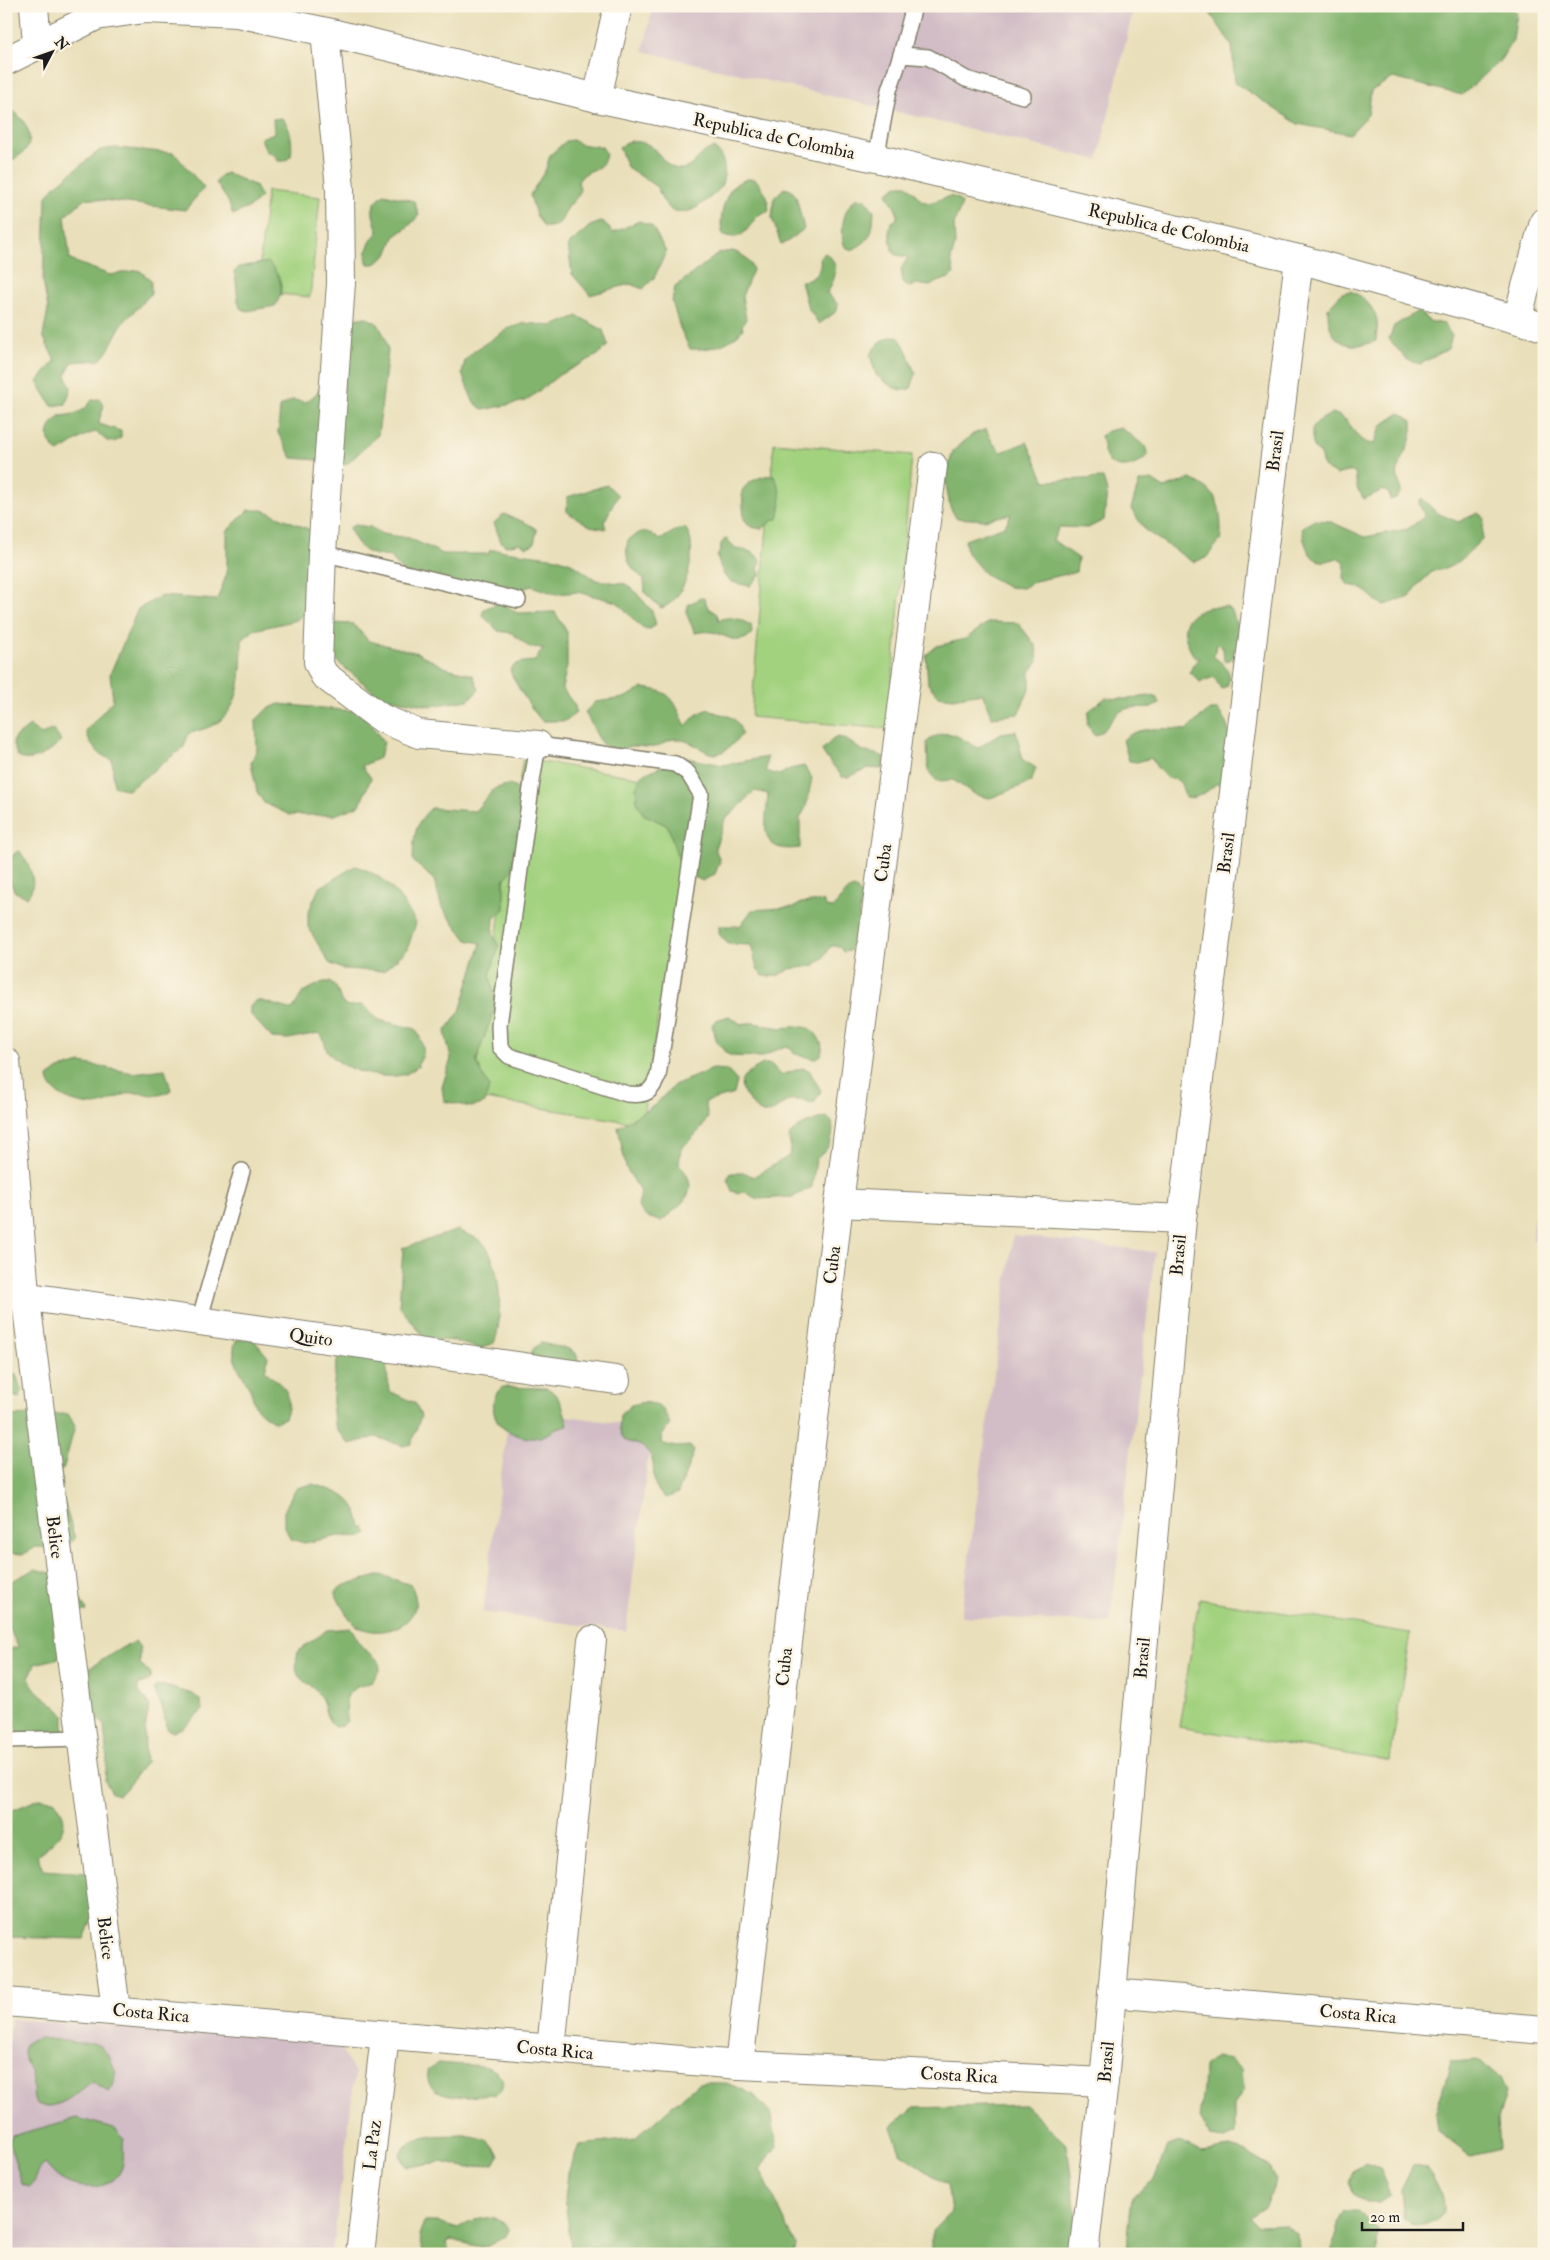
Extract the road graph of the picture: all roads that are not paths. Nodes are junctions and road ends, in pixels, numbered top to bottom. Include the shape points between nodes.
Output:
1 (34, 6) edge
2 (618, 6) edge
3 (914, 6) edge
4 (324, 32) junction
5 (37, 44) junction
6 (901, 55) junction
7 (6, 60) edge
8 (1023, 96) dead end
9 (597, 98) junction
10 (876, 158) junction
11 (1544, 222) edge
12 (1299, 259) junction
13 (1517, 319) junction
14 (1544, 327) edge
15 (933, 466) dead end
16 (322, 553) junction
17 (518, 600) dead end
18 (538, 745) junction
19 (6, 1062) edge
20 (242, 1171) dead end
21 (839, 1203) junction
22 (1182, 1219) junction
23 (16, 1296) edge
24 (199, 1321) junction
25 (616, 1380) dead end
26 (592, 1640) dead end
27 (81, 1738) junction
28 (6, 1740) edge
29 (1112, 1993) junction
30 (6, 2002) edge
31 (116, 2010) junction
32 (1544, 2030) edge
33 (385, 2035) junction
34 (551, 2049) junction
35 (739, 2065) junction
36 (1104, 2082) junction
37 (360, 2254) edge
38 (1084, 2254) edge

1 - 5 street
2 - 9 street
3 - 6 lane
4 - 5 street, Republica de Colombia via 237,13 145,9 96,16
4 - 9 street, Republica de Colombia
4 - 16 street via 340,189 341,283
5 - 7 street, Republica de Colombia
6 - 8 lane via 928,57 966,79
6 - 10 lane via 889,90
9 - 10 street, Republica de Colombia
10 - 12 street, Republica de Colombia
11 - 13 street
12 - 13 street, Republica de Colombia
12 - 22 street, Brasil
13 - 14 street, Republica de Colombia
15 - 21 street, Cuba
16 - 17 lane
16 - 18 street via 318,662 324,675 381,718 419,734
18 - 18 lane via 675,764 688,773 701,794 658,1076 653,1088 640,1096 510,1056 500,1047 500,1015
19 - 23 street, Belice
20 - 24 lane
21 - 22 street
21 - 35 street, Cuba
22 - 29 street, Brasil
23 - 24 street, Quito
23 - 27 street, Belice
24 - 25 street, Quito
26 - 34 street
27 - 28 lane
27 - 31 street, Belice
29 - 32 street, Costa Rica
29 - 36 street, Brasil
30 - 31 street, Costa Rica
31 - 33 street, Costa Rica
33 - 34 street, Costa Rica
33 - 37 street, La Paz
34 - 35 street, Costa Rica
35 - 36 street, Costa Rica
36 - 38 street, Brasil

